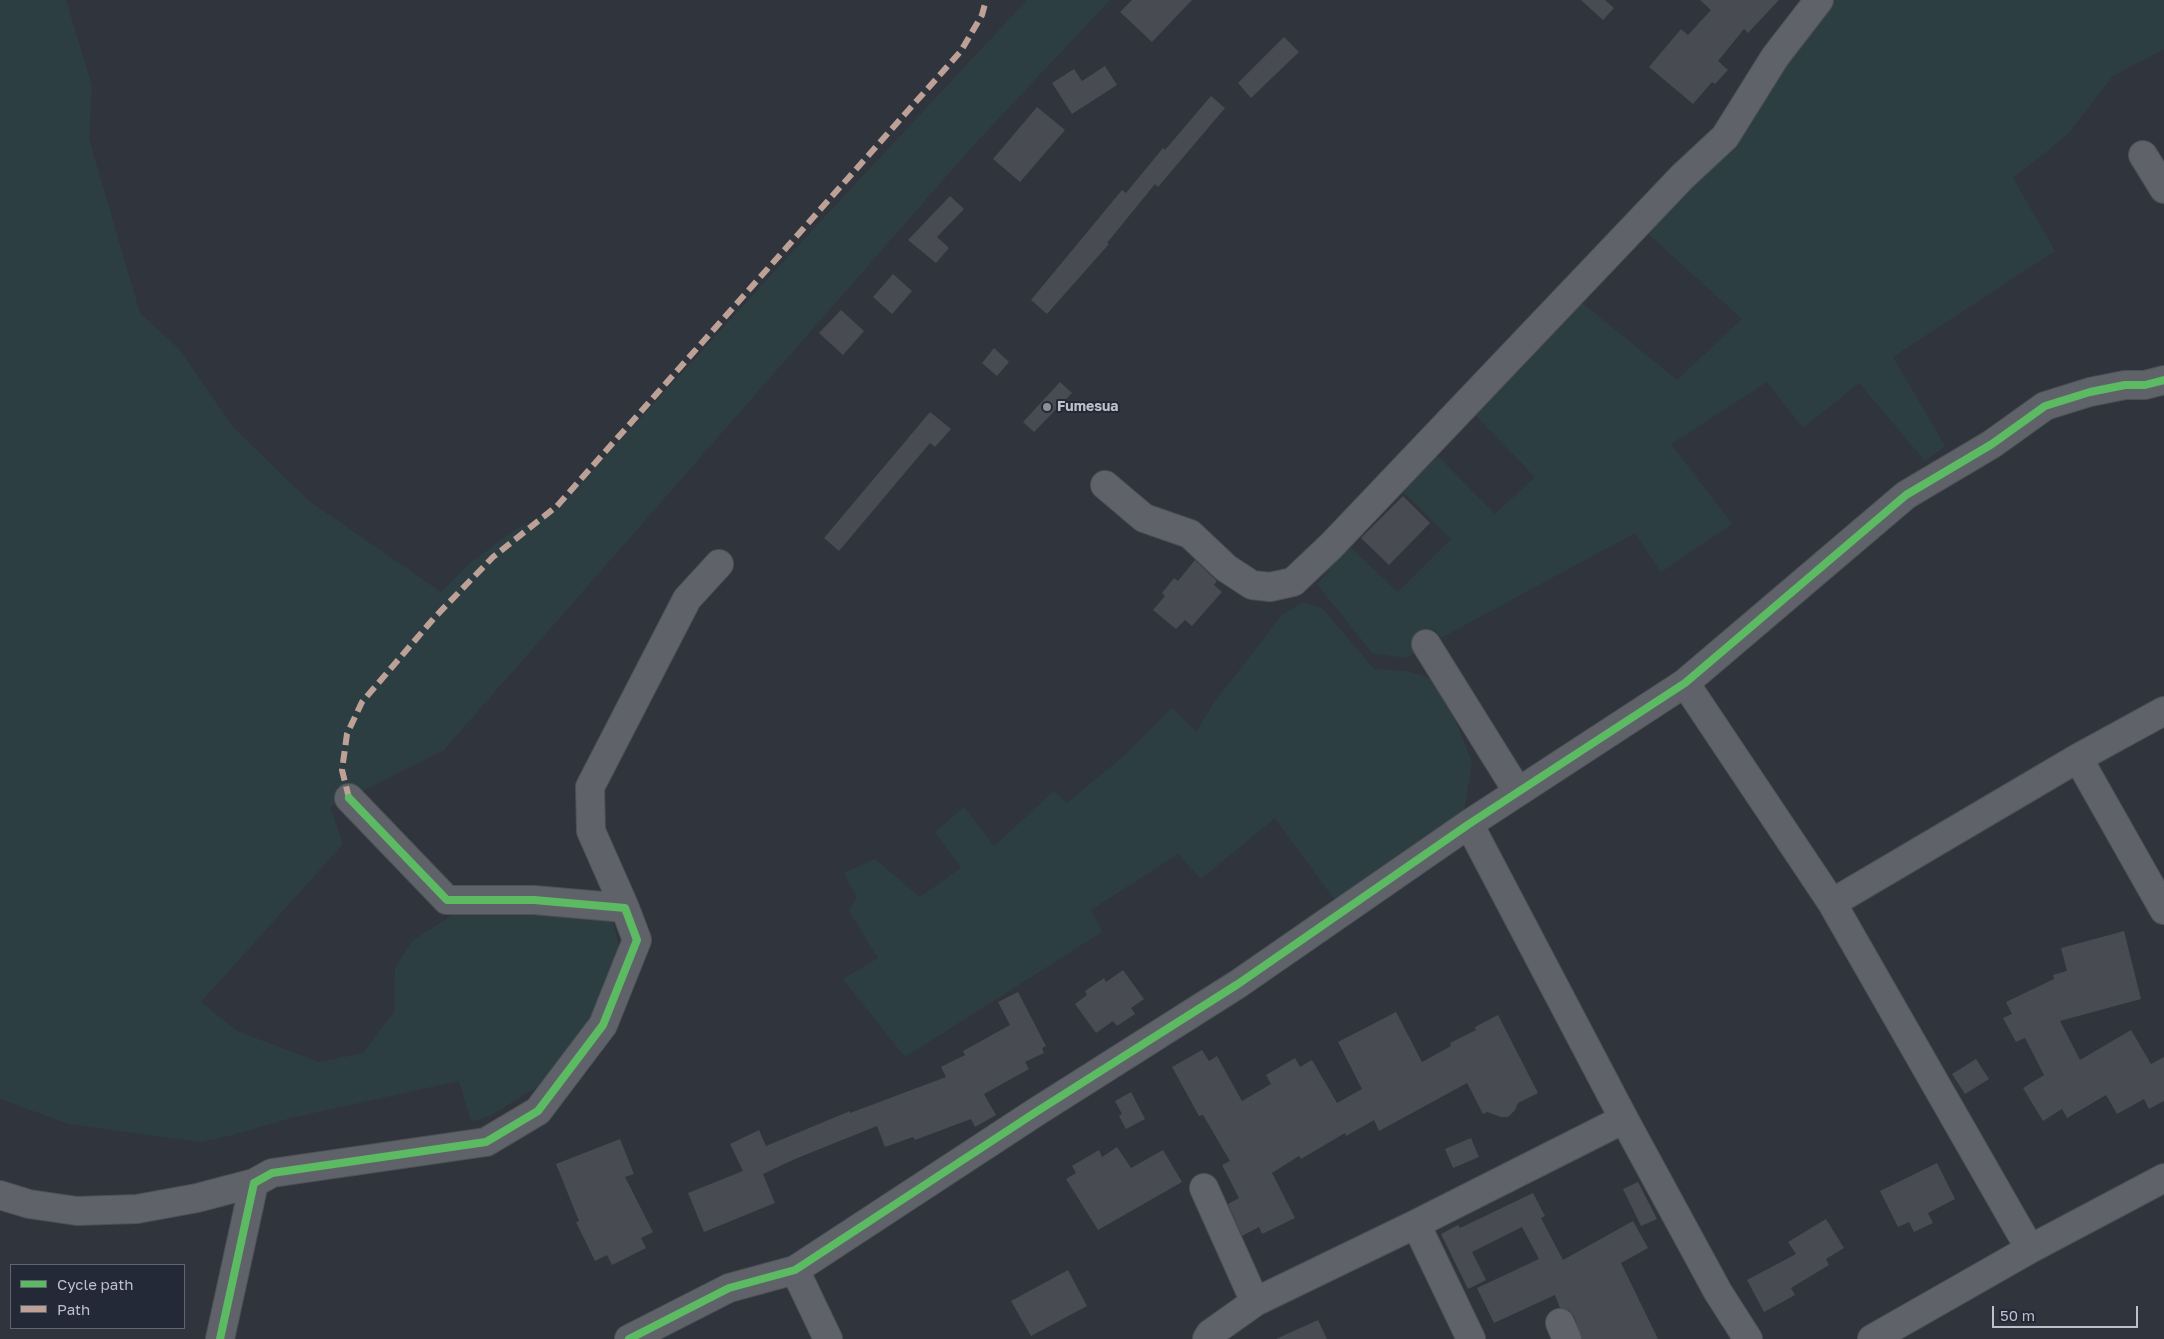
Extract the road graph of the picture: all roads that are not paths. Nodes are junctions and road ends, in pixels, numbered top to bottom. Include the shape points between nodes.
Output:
1 (1818, 0) edge
2 (2143, 155) dead end
3 (2164, 189) edge
4 (2164, 380) edge
5 (1105, 485) dead end
6 (719, 564) dead end
7 (1426, 644) dead end
8 (1685, 683) junction
9 (2164, 711) edge
10 (2078, 758) junction
11 (1518, 792) junction
12 (350, 798) dead end
13 (1469, 824) junction
14 (1832, 903) junction
15 (625, 908) junction
16 (2164, 910) edge
17 (1624, 1118) junction
18 (2164, 1178) edge
19 (254, 1183) junction
20 (1204, 1188) dead end
21 (0, 1195) edge
22 (1416, 1224) junction
23 (2030, 1249) junction
24 (795, 1270) junction
25 (1255, 1302) junction
26 (220, 1339) edge
27 (629, 1339) edge
28 (828, 1339) edge
29 (1207, 1339) edge
30 (1471, 1339) edge
31 (1748, 1339) edge
32 (1872, 1339) edge

1 - 5 street via 1775,57 1725,138 1682,177 1332,546 1293,582 1270,588 1252,585 1226,568 1190,534 1144,518
2 - 3 street
4 - 8 street via 2099,390 2045,406 1992,444 1906,495
6 - 15 street via 687,599 590,787 591,831
7 - 11 street
8 - 11 street
8 - 14 street
9 - 10 street
10 - 14 street
10 - 16 street
11 - 13 street
12 - 15 street via 447,900 534,900
13 - 17 street
13 - 24 street via 1238,984
14 - 23 street
15 - 19 street via 637,940 603,1024 538,1111 486,1142 272,1173
17 - 22 street
17 - 31 street via 1718,1292
18 - 23 street
19 - 21 street via 137,1209 77,1210 29,1204
19 - 26 street
20 - 25 street
22 - 25 street
22 - 30 street
23 - 32 street
24 - 27 street via 729,1288
24 - 28 street
25 - 29 street

